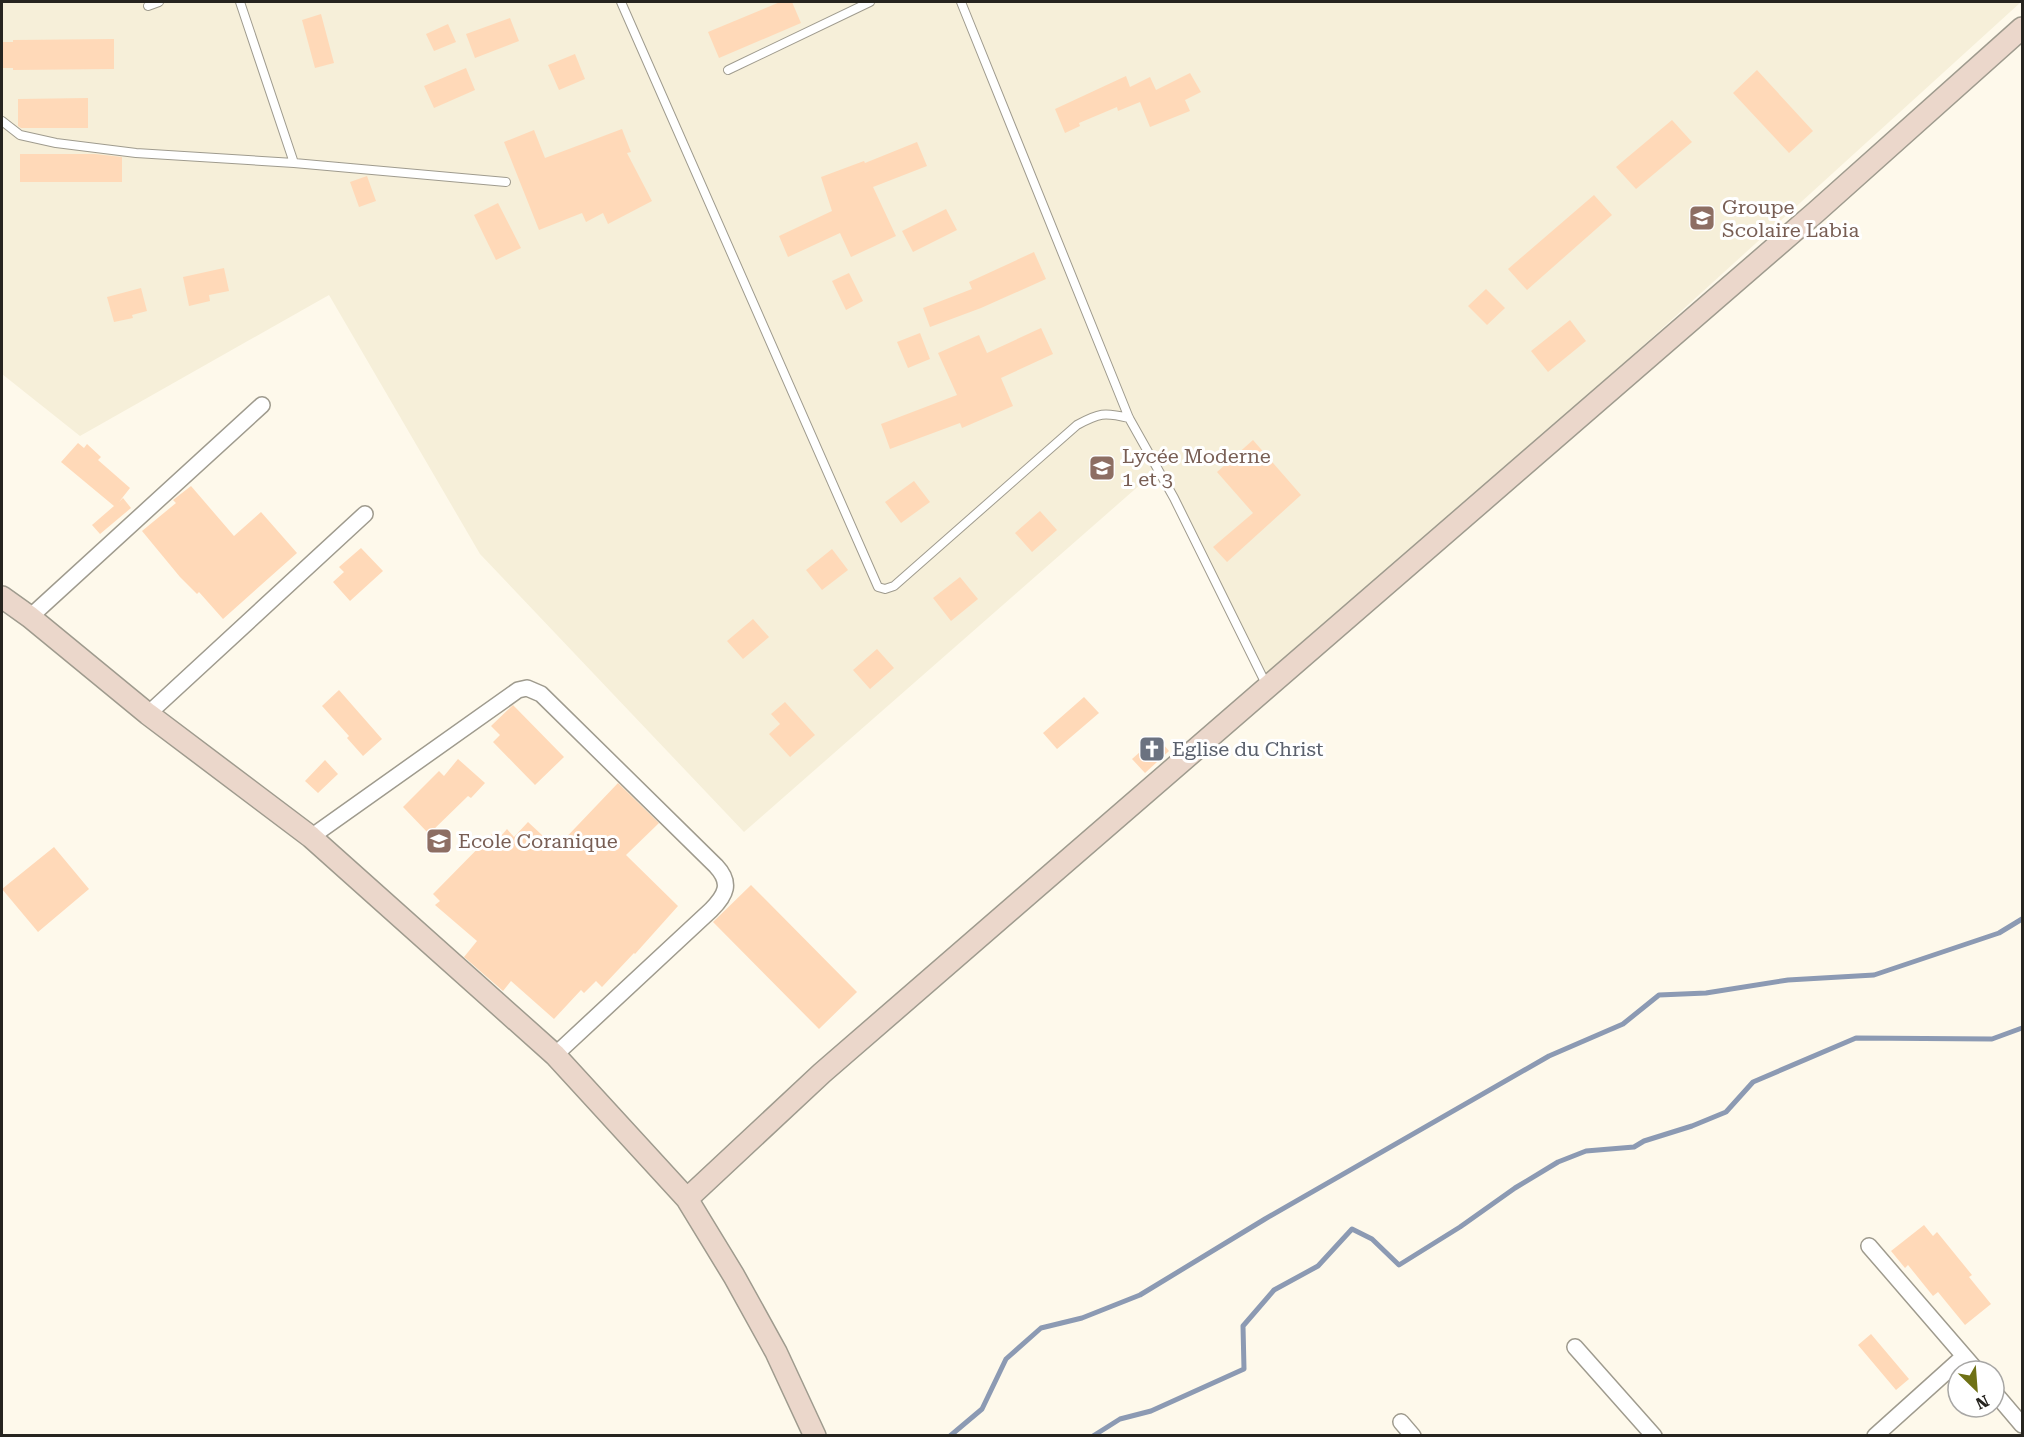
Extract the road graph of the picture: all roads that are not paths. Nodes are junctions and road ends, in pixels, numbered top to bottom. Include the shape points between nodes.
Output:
1 (159, 2) edge
2 (240, 2) edge
3 (621, 2) edge
4 (870, 2) edge
5 (961, 2) edge
6 (148, 6) dead end
7 (2022, 28) edge
8 (728, 70) dead end
9 (2, 121) edge
10 (294, 163) junction
11 (506, 182) dead end
12 (261, 405) dead end
13 (1129, 418) junction
14 (365, 514) dead end
15 (4, 604) edge
16 (30, 617) junction
17 (1268, 687) junction
18 (148, 714) junction
19 (310, 837) junction
20 (555, 1055) junction
21 (687, 1199) junction
22 (1869, 1246) dead end
23 (1575, 1347) dead end
24 (1964, 1356) junction
25 (1967, 1359) edge
26 (2006, 1406) edge
27 (1401, 1422) dead end
28 (2022, 1425) edge
29 (815, 1436) edge
30 (1413, 1436) edge
31 (1654, 1436) edge
32 (1875, 1436) edge

1 - 6 lane
2 - 10 lane
3 - 13 lane via 878,586 894,586 1077,425 1095,415
4 - 8 lane
5 - 13 lane
7 - 17 street
9 - 10 lane via 20,135 56,143 136,153
10 - 11 lane
12 - 16 street
13 - 17 lane via 1174,498
14 - 18 street
15 - 16 street
16 - 18 street
17 - 21 street via 822,1073
18 - 19 street
19 - 20 street
19 - 20 street via 518,690 526,688 541,694 716,866 726,881 720,901
20 - 21 street
21 - 29 street via 776,1352
22 - 24 street
23 - 31 street
24 - 25 street
24 - 32 street
26 - 28 street
27 - 30 street

